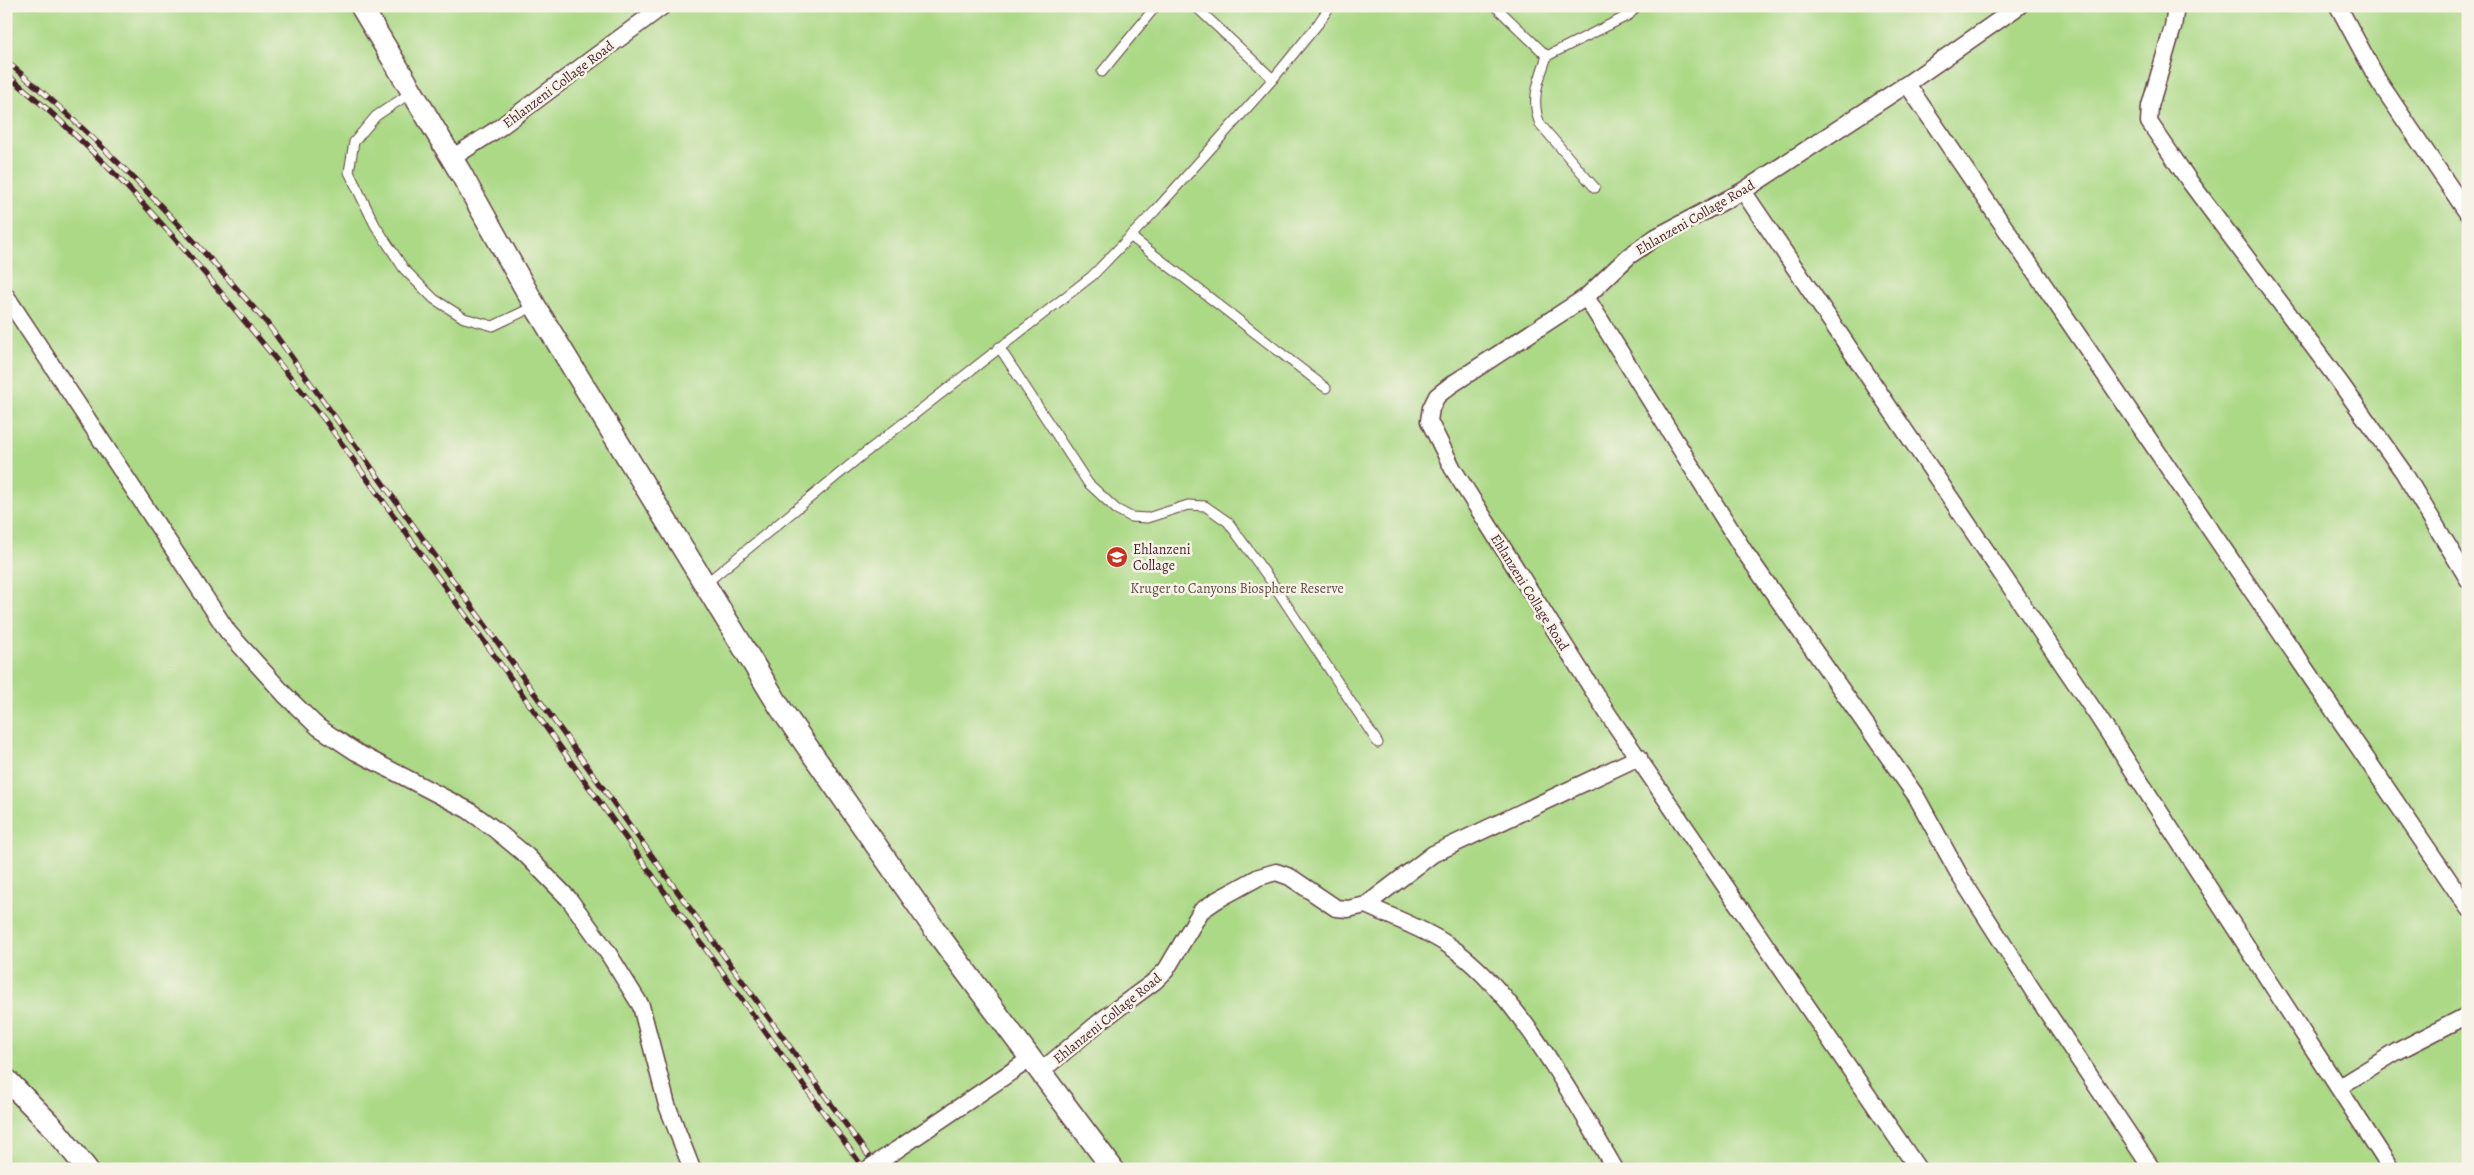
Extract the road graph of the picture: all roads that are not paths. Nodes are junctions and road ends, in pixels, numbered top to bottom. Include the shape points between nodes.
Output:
1 (361, 6) edge
2 (663, 6) edge
3 (1156, 6) edge
4 (1195, 6) edge
5 (1330, 6) edge
6 (1495, 6) edge
7 (1637, 6) edge
8 (2019, 6) edge
9 (2176, 6) edge
10 (2338, 6) edge
11 (1548, 56) junction
12 (1102, 72) dead end
13 (1273, 79) junction
14 (1907, 84) junction
15 (412, 92) junction
16 (452, 158) junction
17 (1596, 188) dead end
18 (1743, 191) junction
19 (2468, 214) edge
20 (1130, 236) junction
21 (6, 296) edge
22 (1586, 297) junction
23 (535, 306) junction
24 (999, 347) junction
25 (1326, 388) dead end
26 (2468, 579) edge
27 (704, 585) junction
28 (1378, 743) dead end
29 (1639, 757) junction
30 (1366, 905) junction
31 (2468, 908) edge
32 (2468, 1015) edge
33 (1035, 1065) junction
34 (6, 1079) edge
35 (2339, 1087) junction
36 (87, 1169) edge
37 (692, 1169) edge
38 (868, 1169) edge
39 (1113, 1169) edge
40 (1614, 1169) edge
41 (1918, 1169) edge
42 (2152, 1169) edge
43 (2391, 1169) edge

1 - 15 street
2 - 16 street, Ehlanzeni Collage Road via 500,128
3 - 12 lane
4 - 13 lane
5 - 13 lane
6 - 11 lane
7 - 11 lane via 1629,15
8 - 14 street, Ehlanzeni Collage Road
9 - 26 street via 2150,106 2149,122 2178,166 2342,384 2398,465
10 - 19 street via 2380,82
11 - 17 lane via 1535,94 1535,112 1540,124
13 - 20 lane
14 - 18 street, Ehlanzeni Collage Road
14 - 31 street
15 - 16 street
15 - 23 lane via 376,116 354,142 349,172 375,225 404,269 434,299 464,318 493,326
16 - 23 street
18 - 22 street, Ehlanzeni Collage Road via 1656,237 1629,256
18 - 35 street via 2097,715
20 - 24 lane via 1092,276
20 - 25 lane
21 - 37 street via 228,632 285,694 318,726 356,752 468,810 493,828 527,856 569,899 641,1006 667,1106
22 - 29 street, Ehlanzeni Collage Road via 1437,396 1429,422 1453,469 1608,714
22 - 42 street via 1744,551 1916,796 1961,878
23 - 27 street
24 - 27 lane
24 - 28 lane via 1088,483 1116,509 1131,517 1148,518 1188,505 1205,506 1228,522 1271,580
27 - 33 street via 806,746 940,937
29 - 30 street, Ehlanzeni Collage Road via 1434,854
29 - 41 street
30 - 33 street, Ehlanzeni Collage Road via 1336,908 1290,877 1276,872 1259,877 1201,912 1160,976
30 - 40 street via 1447,944 1472,963 1517,1013 1574,1099
32 - 35 street via 2396,1052
33 - 38 street, Ehlanzeni Collage Road, bridge
33 - 39 street
34 - 36 street via 53,1127
35 - 43 street

